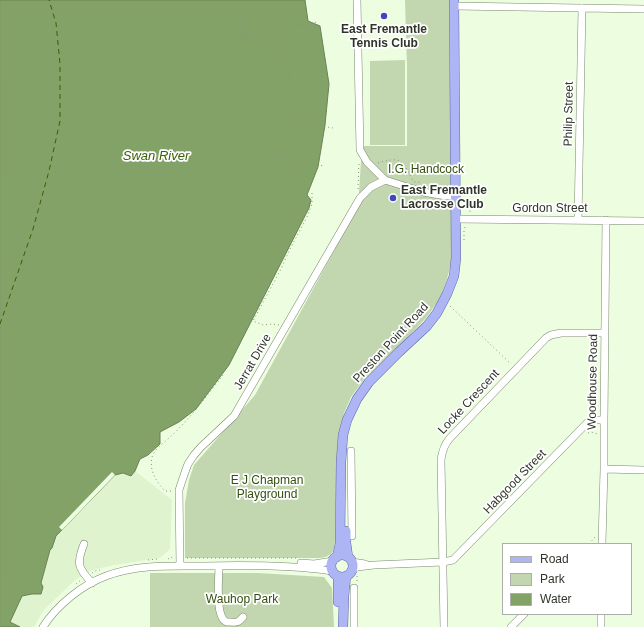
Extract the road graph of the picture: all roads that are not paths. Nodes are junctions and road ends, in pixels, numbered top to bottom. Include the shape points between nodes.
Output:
1 (357, 0) edge
2 (457, 3) edge
3 (582, 8) junction
4 (644, 9) edge
5 (385, 180) junction
6 (455, 195) junction
7 (578, 220) junction
8 (606, 220) junction
9 (461, 221) junction
10 (644, 221) edge
11 (605, 333) junction
12 (604, 420) junction
13 (351, 451) dead end
14 (604, 469) junction
15 (644, 470) edge
16 (349, 507) junction
17 (352, 536) dead end
18 (602, 543) edge
19 (84, 544) dead end
20 (335, 559) junction
21 (443, 562) junction
22 (261, 565) junction
23 (180, 566) junction
24 (219, 566) junction
25 (345, 569) junction
26 (92, 583) junction
27 (354, 588) dead end
28 (523, 615) edge
29 (601, 615) edge
30 (243, 617) dead end
31 (354, 625) edge
32 (342, 626) edge
33 (43, 627) edge
34 (444, 627) edge
35 (512, 627) edge
36 (601, 627) edge

1 - 5 street via 360,150 367,162
2 - 3 street
2 - 6 main road, Preston Point Road
2 - 9 main road, Preston Point Road
3 - 4 street
3 - 7 street, Philip Street
5 - 6 street via 423,192
5 - 23 street, Jerrat Drive via 371,187 360,198 234,416 194,455 179,490
6 - 9 main road, Preston Point Road
7 - 8 street, Gordon Street
7 - 9 street, Gordon Street
8 - 10 street, Gordon Street
8 - 11 street, Woodhouse Road
9 - 16 main road, Preston Point Road via 461,260 458,279 444,311 360,403 349,434 346,466
9 - 20 main road, Preston Point Road via 454,276 441,307 427,326 369,382 347,420 341,462 340,544
11 - 12 street, Woodhouse Road
11 - 21 street, Locke Crescent via 561,333 546,338 450,438 443,449 441,460
12 - 14 street, Woodhouse Road
12 - 21 street, Habgood Street via 594,420 587,424 453,560
13 - 16 street
14 - 15 street
14 - 18 street, Woodhouse Road
16 - 17 street
16 - 25 main road, Preston Point Road
19 - 26 street via 79,556 79,566
20 - 22 street via 314,564
20 - 25 main road, Preston Point Road via 331,565
20 - 25 main road via 344,556
21 - 25 street
21 - 34 street, Locke Crescent
22 - 24 street
22 - 25 street
23 - 24 street
23 - 26 street via 132,569
24 - 30 street via 219,607 222,617 225,622 234,623
25 - 32 main road, Preston Point Road
26 - 33 street via 60,606
27 - 31 street
28 - 35 street
29 - 36 street
31 - 32 street

